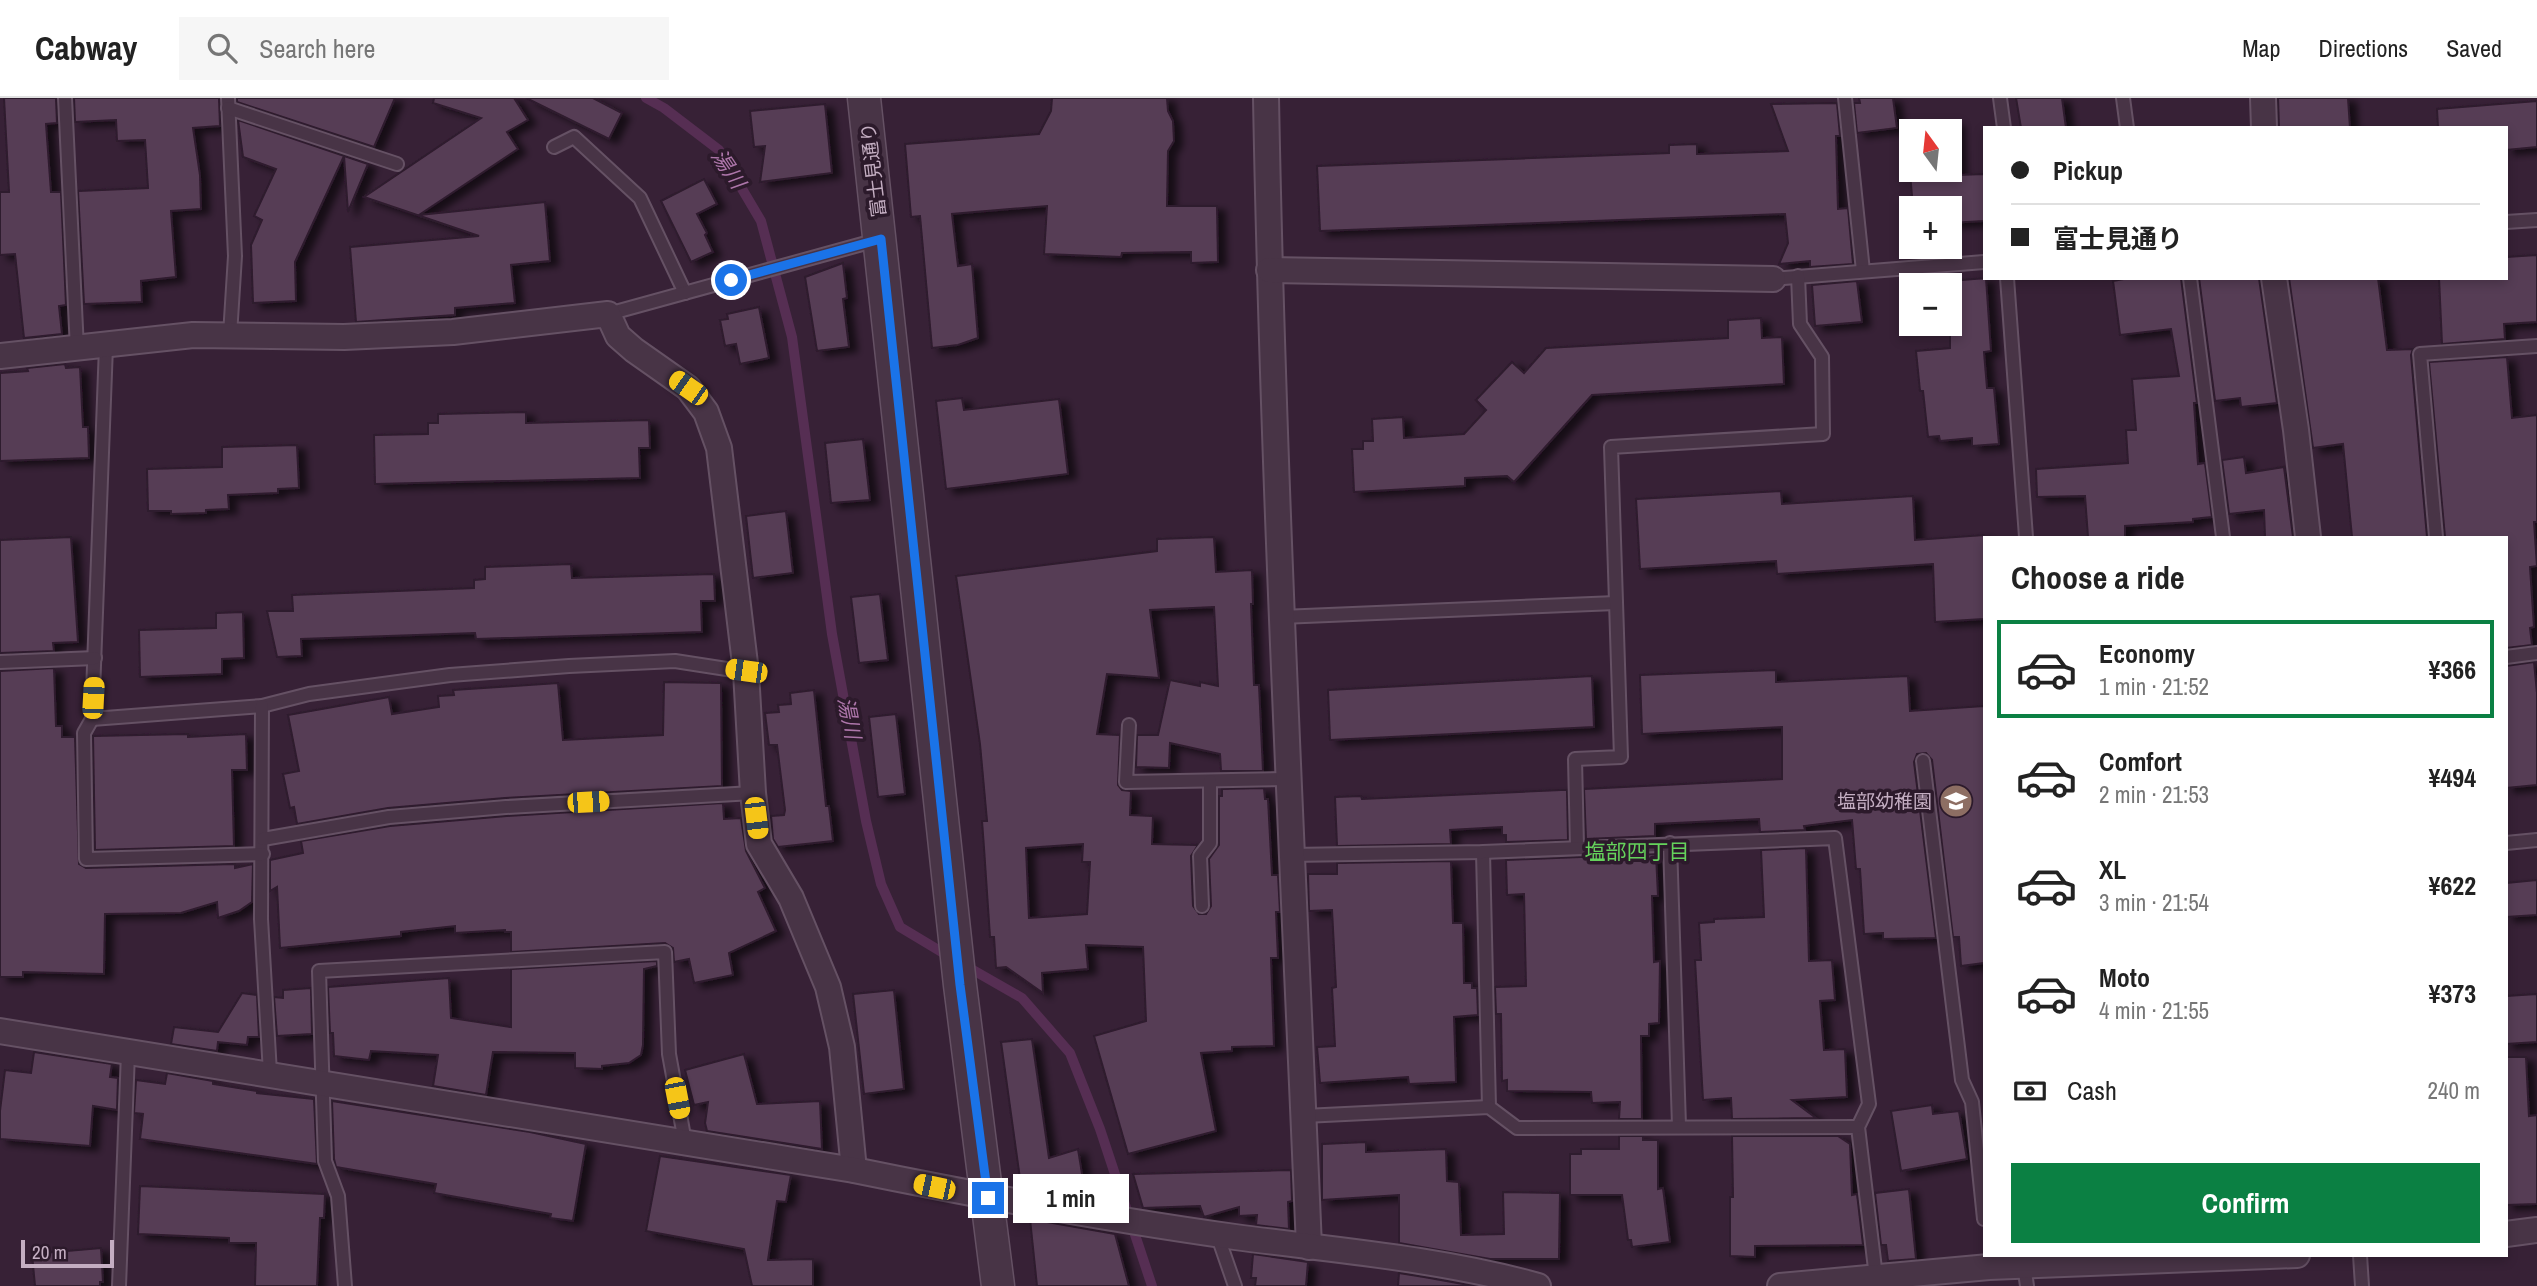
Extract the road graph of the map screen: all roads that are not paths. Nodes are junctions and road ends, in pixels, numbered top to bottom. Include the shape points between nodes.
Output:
1 (65, 98) edge
2 (864, 98) edge
3 (1266, 98) edge
4 (1845, 98) edge
5 (2000, 98) edge
6 (2123, 98) edge
7 (2263, 98) edge
8 (228, 103) edge
9 (2004, 126) edge
10 (2127, 126) edge
11 (2264, 126) edge
12 (554, 148) dead end
13 (397, 164) dead end
14 (2537, 220) edge
15 (2508, 222) edge
16 (881, 239) junction
17 (1983, 262) edge
18 (1269, 270) junction
19 (1863, 271) junction
20 (1798, 276) junction
21 (1773, 279) joint
22 (2007, 280) edge
23 (2190, 280) edge
24 (2274, 280) edge
25 (685, 292) junction
26 (608, 314) junction
27 (230, 335) junction
28 (106, 346) junction
29 (2537, 346) edge
30 (77, 349) junction
31 (0, 356) edge
32 (2026, 536) edge
33 (2223, 536) edge
34 (2308, 536) edge
35 (2436, 536) edge
36 (1616, 603) junction
37 (1281, 617) junction
38 (2537, 653) edge
39 (2508, 657) edge
40 (95, 658) junction
41 (0, 662) edge
42 (746, 671) junction
43 (262, 706) junction
44 (92, 719) junction
45 (1129, 726) dead end
46 (1923, 761) dead end
47 (1287, 779) junction
48 (1210, 781) junction
49 (753, 793) junction
50 (263, 839) junction
51 (2537, 840) edge
52 (2508, 843) edge
53 (1670, 844) junction
54 (1577, 847) junction
55 (1483, 852) junction
56 (263, 855) junction
57 (1290, 855) junction
58 (1202, 906) dead end
59 (0, 1031) edge
60 (128, 1053) junction
61 (270, 1073) junction
62 (324, 1082) junction
63 (1489, 1107) junction
64 (1304, 1116) junction
65 (1679, 1126) junction
66 (1858, 1127) junction
67 (685, 1142) junction
68 (854, 1170) junction
69 (988, 1198) junction
70 (1983, 1209) edge
71 (2537, 1230) edge
72 (1217, 1234) junction
73 (2508, 1234) edge
74 (1309, 1247) junction
75 (2243, 1257) edge
76 (2360, 1257) edge
77 (1989, 1261) edge
78 (2025, 1276) edge
79 (1877, 1277) junction
80 (1945, 1278) edge
81 (119, 1286) edge
82 (345, 1286) edge
83 (998, 1286) edge
84 (1236, 1286) edge
85 (1538, 1286) edge
86 (1780, 1286) edge
87 (2361, 1286) edge

1 - 30 lane
2 - 16 street, 富士見通り
3 - 18 street
4 - 19 lane
5 - 9 lane
6 - 10 lane
7 - 11 street
8 - 13 lane
8 - 27 lane via 235,256
12 - 25 lane via 574,137 640,198
14 - 15 lane
16 - 25 lane
16 - 69 street, 富士見通り via 960,985
17 - 19 lane
18 - 21 street
18 - 37 street
19 - 20 lane
20 - 21 lane
20 - 36 lane via 1800,324 1822,357 1823,434 1611,447
22 - 32 lane
23 - 33 lane
24 - 34 street
25 - 26 lane
26 - 27 street via 453,332 344,337
26 - 42 street via 618,335 688,388 706,412 719,448
27 - 28 street
28 - 30 street
28 - 40 lane
29 - 35 lane via 2420,354
30 - 31 street
36 - 37 lane
36 - 54 lane via 1620,757 1575,759
37 - 47 street
38 - 39 lane
40 - 41 lane
40 - 44 lane
42 - 43 lane via 675,661 569,666 412,680 309,694
42 - 49 street
43 - 44 lane
43 - 50 lane
44 - 56 lane via 84,733 86,859
45 - 48 lane via 1126,782
46 - 70 lane via 1962,1080 1972,1102
47 - 48 lane
47 - 57 street
48 - 58 lane via 1210,843 1200,856
49 - 50 lane via 402,816
49 - 68 street via 759,844 791,898 828,987 842,1047
50 - 56 lane
51 - 52 lane
53 - 54 lane
53 - 65 lane
53 - 66 lane via 1835,838 1869,1104
54 - 55 lane
55 - 57 lane
55 - 63 lane
56 - 61 lane via 261,919
57 - 64 street
59 - 60 street
60 - 61 street
60 - 81 lane
61 - 62 street
62 - 67 street
62 - 67 lane via 319,971 665,952 668,1054
62 - 82 lane via 325,1161 338,1196
63 - 64 lane
63 - 65 lane via 1517,1128
64 - 74 street
65 - 66 lane
66 - 79 lane
67 - 68 street
68 - 69 street
69 - 72 street
69 - 83 street, 富士見通り
71 - 73 street
72 - 74 street
72 - 84 lane
74 - 85 street via 1491,1273
75 - 78 street
76 - 87 lane
77 - 78 street
77 - 80 street
79 - 80 street
79 - 86 street

